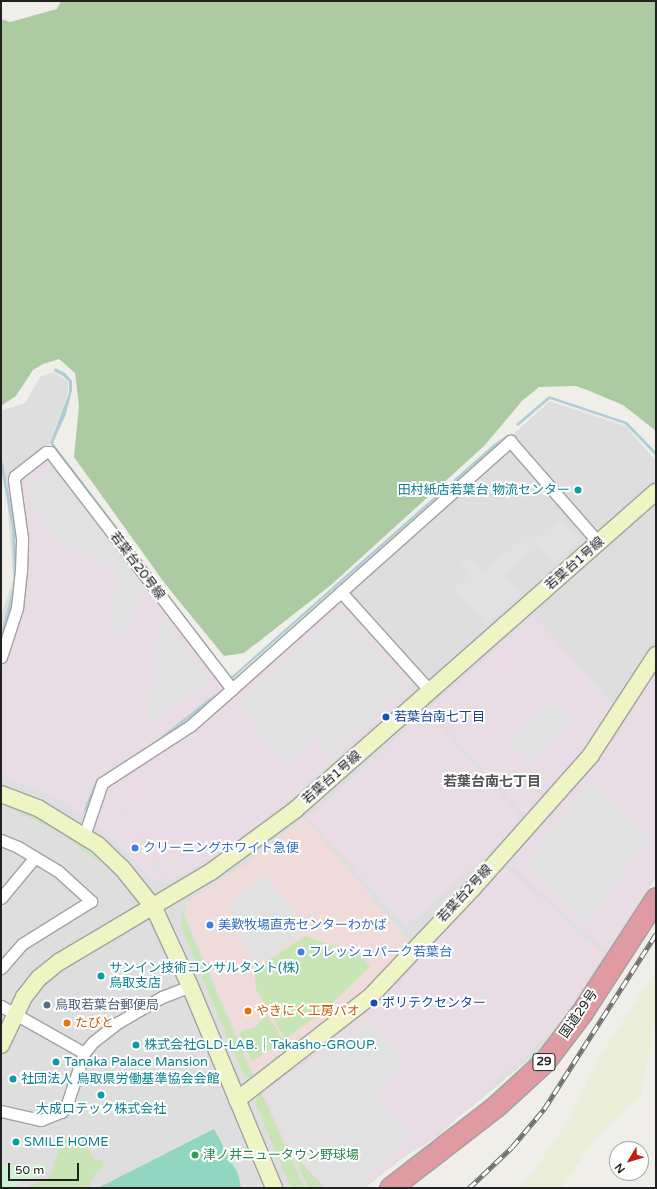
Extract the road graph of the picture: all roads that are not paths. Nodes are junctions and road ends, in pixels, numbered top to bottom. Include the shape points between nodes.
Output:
1 (656, 492) edge
2 (599, 543) junction
3 (340, 592) junction
4 (656, 655) edge
5 (1, 657) edge
6 (232, 689) junction
7 (430, 691) junction
8 (1, 794) edge
9 (84, 836) junction
10 (1, 840) edge
11 (35, 857) junction
12 (1, 898) edge
13 (656, 898) edge
14 (154, 908) junction
15 (1, 968) edge
16 (190, 986) junction
17 (8, 1010) edge
18 (1, 1045) edge
19 (84, 1053) junction
20 (237, 1100) junction
21 (1, 1111) edge
22 (274, 1188) edge
23 (390, 1188) edge

1 - 2 street, 若葉台1号線
2 - 3 street via 510,441
2 - 7 street, 若葉台1号線
3 - 6 street
3 - 7 street
4 - 20 street, 若葉台2号線 via 591,755 474,887 370,997
5 - 6 street, 若葉台20号線 via 17,608 21,571 22,538 14,480 15,476 46,452 50,452
6 - 9 street via 190,726 102,783
7 - 14 street, 若葉台1号線 via 295,810 212,871
8 - 9 street via 38,808
9 - 14 street via 98,845 122,868
10 - 11 street
11 - 12 street
11 - 15 street via 58,871 90,901 22,944
13 - 23 highway, 国道29号 / 29 via 582,1012 545,1061 496,1106
14 - 16 street
14 - 17 street, 若葉台1号線 via 59,962 39,978
16 - 19 street via 162,997 119,1022 92,1042
16 - 20 street
17 - 18 street, 若葉台1号線
17 - 19 street
19 - 21 street via 66,1107 61,1112 41,1120
20 - 22 street

